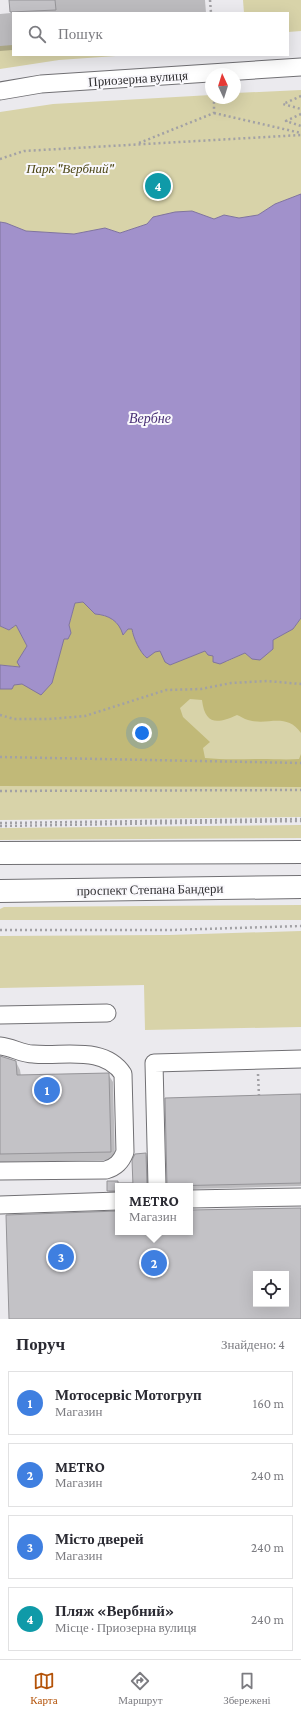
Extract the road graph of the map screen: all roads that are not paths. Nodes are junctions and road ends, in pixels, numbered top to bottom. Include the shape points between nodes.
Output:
1 (301, 67) edge
2 (0, 91) edge
3 (301, 852) edge
4 (0, 853) edge
5 (301, 887) edge
6 (4, 892) edge
7 (107, 1013) dead end
8 (0, 1015) edge
9 (0, 1046) edge
10 (301, 1059) edge
11 (0, 1171) edge
12 (157, 1183) edge
13 (301, 1197) edge
14 (193, 1200) edge
15 (115, 1201) edge
16 (0, 1205) edge

1 - 2 street, Приозерна вулиця via 41,84
3 - 4 main road
5 - 6 main road, проспект Степана Бандери
7 - 8 street
9 - 11 street via 31,1054 95,1055 118,1067 123,1074 125,1152 122,1160 106,1170
10 - 12 street via 154,1064
13 - 14 street
15 - 16 street

